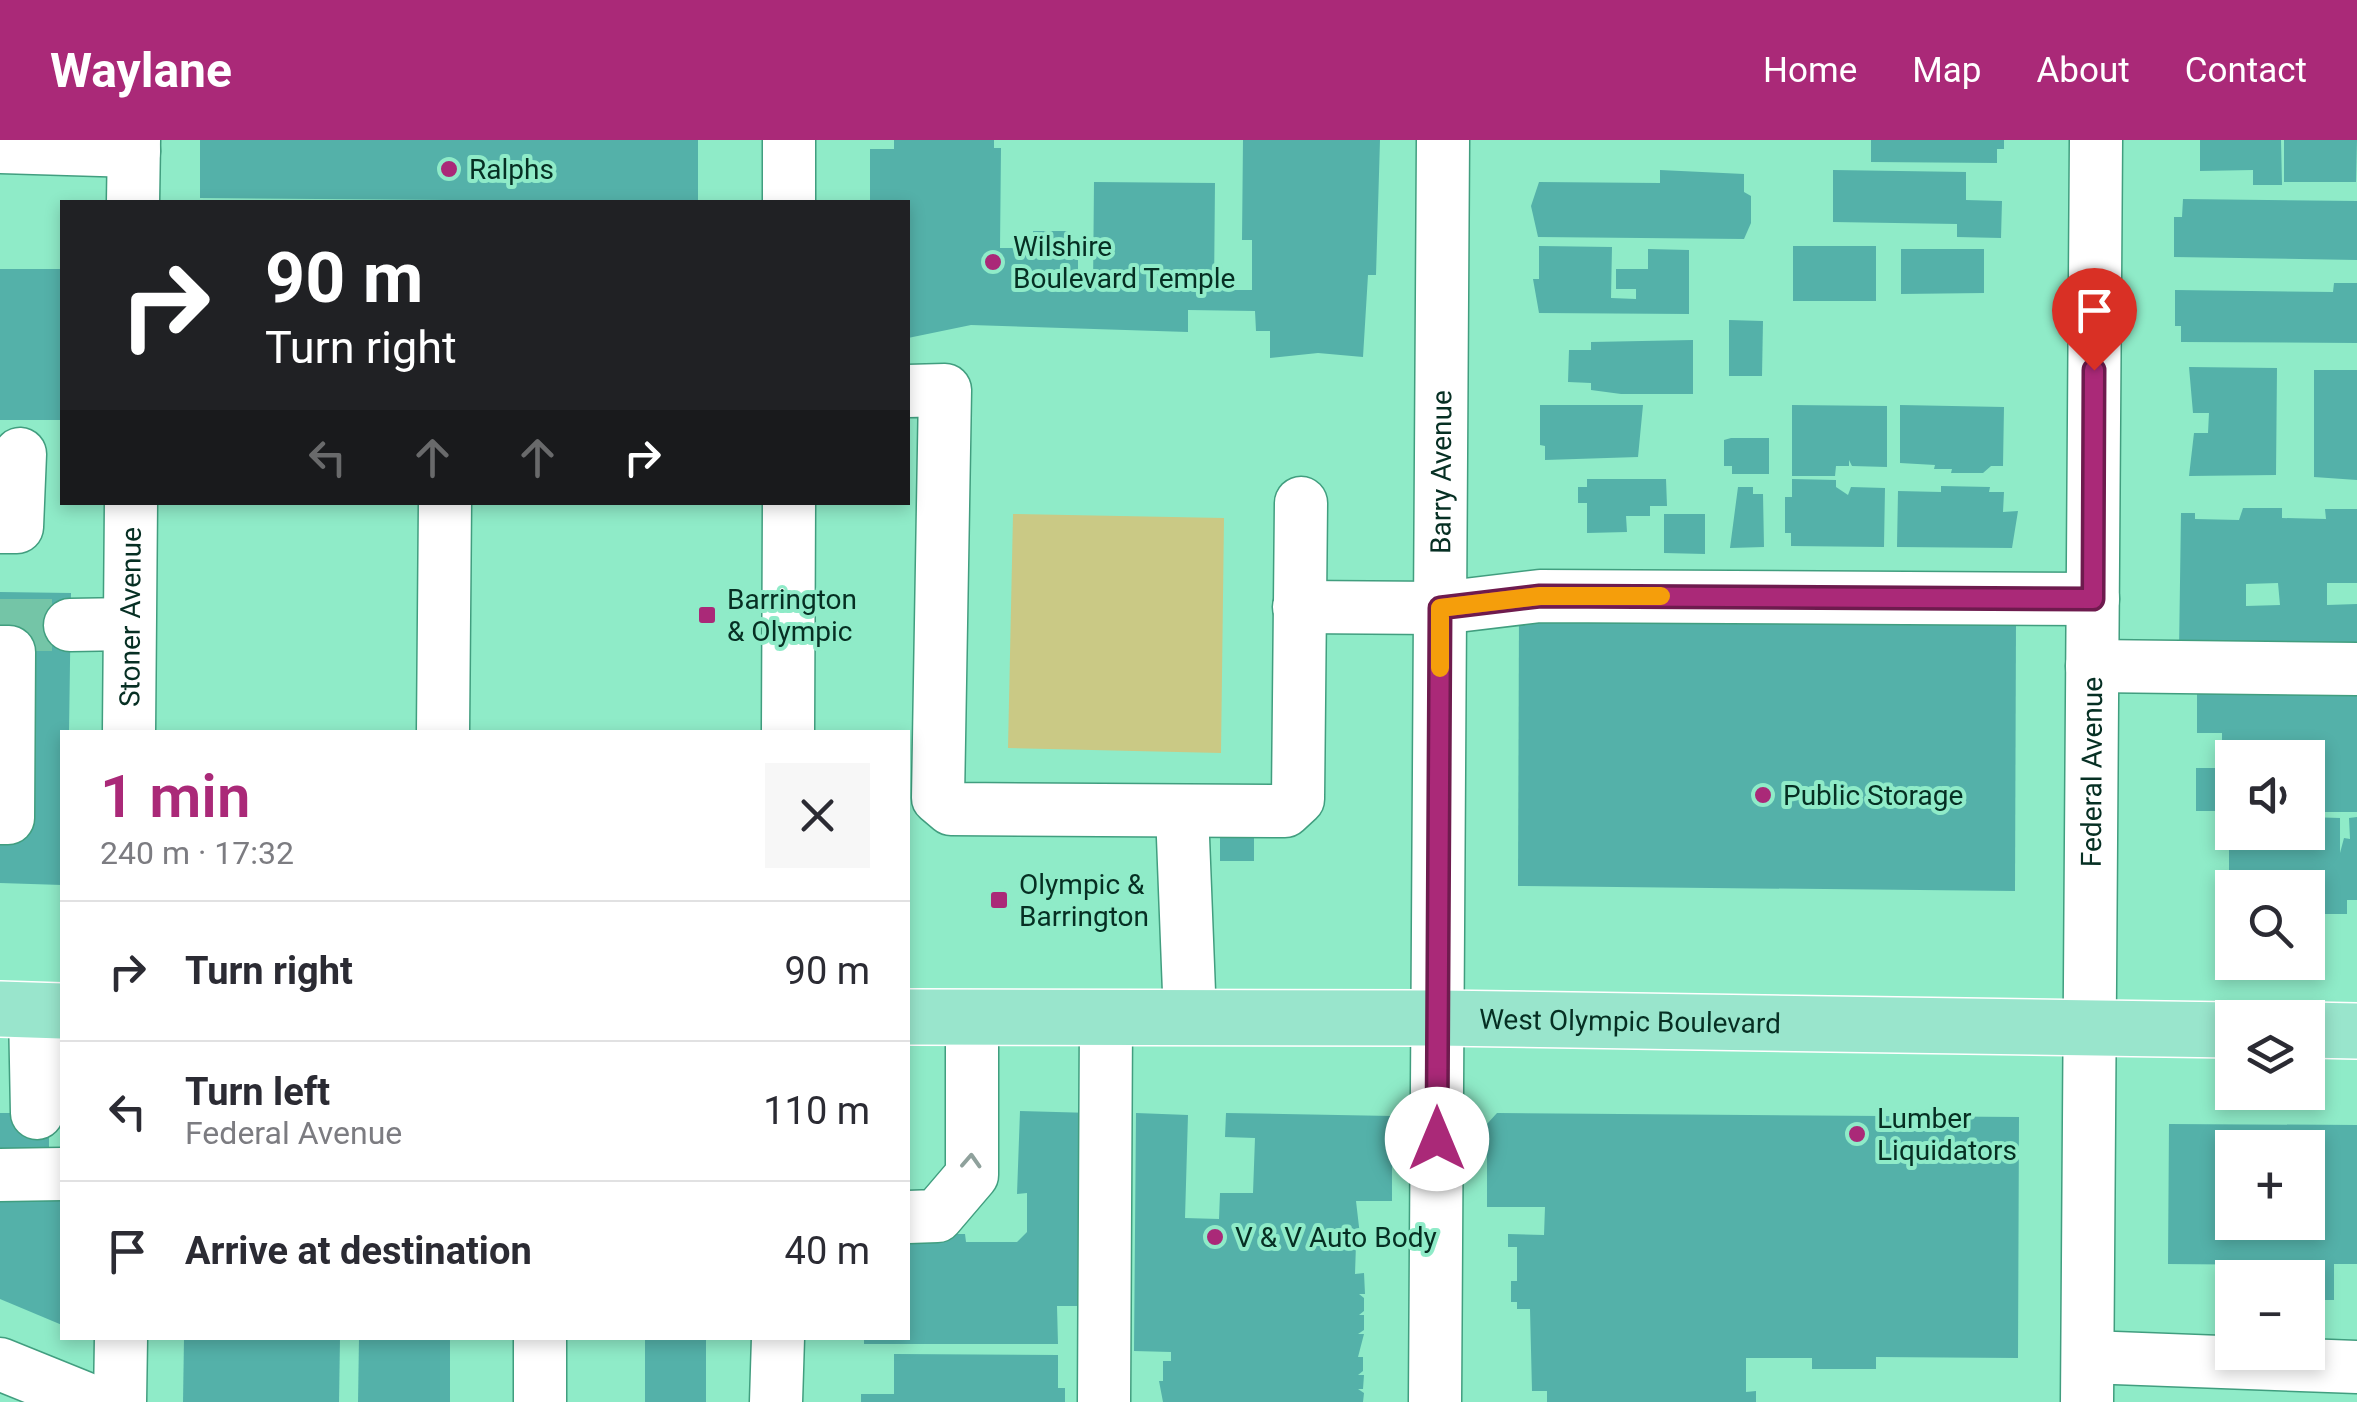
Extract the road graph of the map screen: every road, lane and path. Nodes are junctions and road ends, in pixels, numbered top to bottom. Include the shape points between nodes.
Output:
1 (789, 140) edge
2 (1443, 140) edge
3 (2096, 140) edge
4 (134, 145) edge
5 (0, 147) edge
6 (134, 200) edge
7 (789, 200) edge
8 (910, 391) edge
9 (27, 454) edge
10 (1301, 503) dead end
11 (131, 505) edge
12 (444, 505) edge
13 (788, 505) edge
14 (0, 527) edge
15 (2093, 599) junction
16 (1299, 607) junction
17 (1440, 608) junction
18 (130, 624) junction
19 (70, 626) tunnel mouth
20 (0, 652) edge
21 (2092, 666) junction
22 (2357, 669) edge
23 (128, 730) edge
24 (443, 730) edge
25 (788, 730) edge
26 (1182, 812) junction
27 (0, 818) edge
28 (33, 1010) edge
29 (910, 1017) edge
30 (972, 1018) junction
31 (1190, 1018) junction
32 (1437, 1018) junction
33 (1106, 1019) junction
34 (2090, 1028) junction
35 (2215, 1030) edge
36 (2325, 1030) edge
37 (2357, 1031) edge
38 (36, 1159) edge
39 (910, 1216) edge
40 (121, 1340) edge
41 (540, 1340) edge
42 (778, 1340) edge
43 (0, 1364) edge
44 (2357, 1367) edge
45 (2088, 1380) edge
46 (94, 1402) edge
47 (120, 1402) edge
48 (540, 1402) edge
49 (776, 1402) edge
50 (1104, 1402) edge
51 (1435, 1402) edge

1 - 7 street
2 - 17 street, Barry Avenue
3 - 15 street, Federal Avenue
4 - 5 street
4 - 6 street
8 - 26 street via 945,390 938,798 951,809
9 - 14 street via 17,527
10 - 16 street
11 - 18 street, Stoner Avenue
12 - 24 street
13 - 25 street
15 - 17 street via 1540,596
15 - 21 street, Federal Avenue
16 - 17 street
16 - 26 street via 1298,799 1285,811
17 - 32 street, Barry Avenue
18 - 19 street
18 - 23 street, Stoner Avenue
20 - 27 street via 9,652 8,818
21 - 22 street
21 - 34 street, Federal Avenue
26 - 31 street
28 - 38 street
29 - 30 main road, West Olympic Boulevard
30 - 33 main road, West Olympic Boulevard
39 -> 30 street via 937,1216 972,1175
31 - 32 main road, West Olympic Boulevard
31 - 33 main road, West Olympic Boulevard
32 - 34 main road, West Olympic Boulevard
32 - 51 street, Barry Avenue
33 - 50 street
34 - 35 main road, West Olympic Boulevard
34 - 45 street, Federal Avenue
36 - 37 main road
40 - 47 street
41 - 48 street
42 - 49 street
43 - 46 street
44 - 45 street

